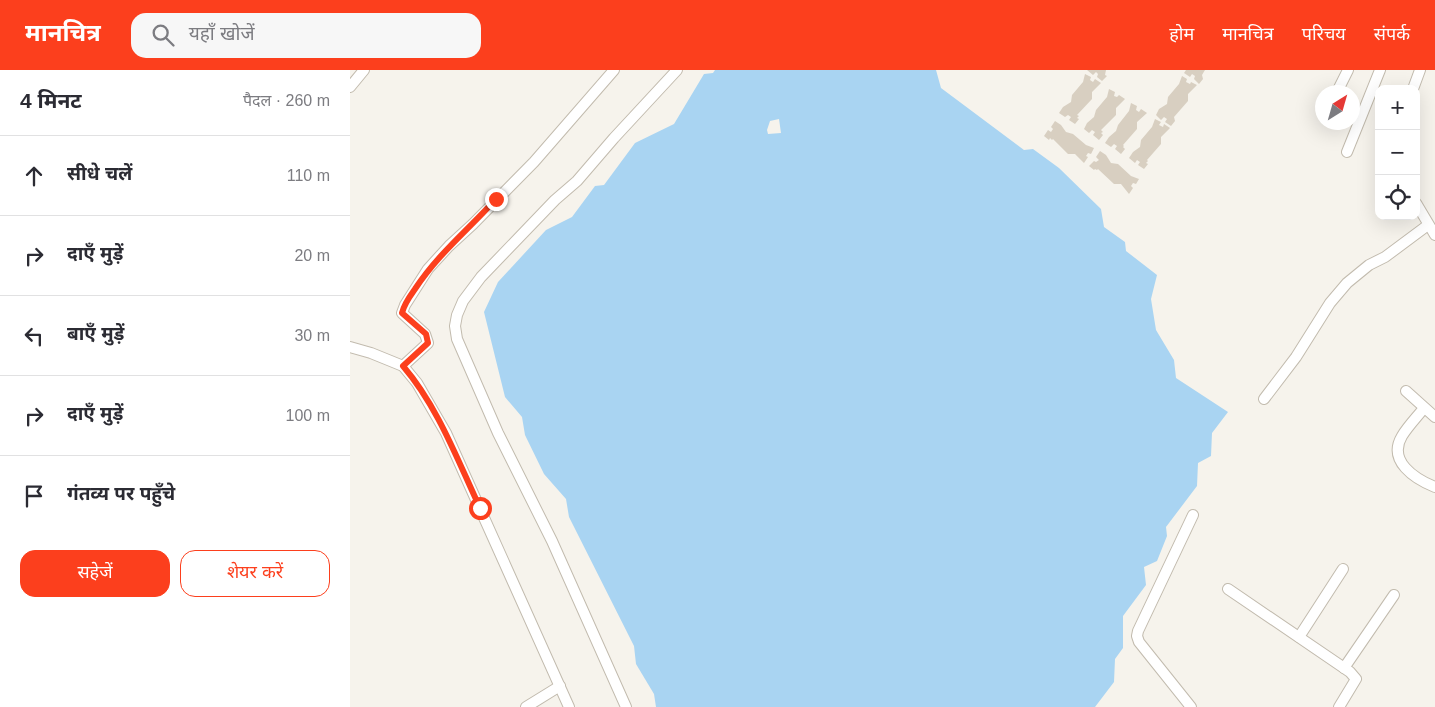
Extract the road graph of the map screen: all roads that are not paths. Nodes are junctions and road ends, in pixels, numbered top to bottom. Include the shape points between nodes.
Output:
1 (364, 70) edge
2 (614, 70) edge
3 (677, 70) edge
4 (1348, 70) edge
5 (1380, 70) edge
6 (1420, 70) edge
7 (1341, 85) edge
8 (1414, 85) edge
9 (350, 87) edge
10 (1346, 152) dead end
11 (1420, 211) edge
12 (1428, 226) junction
13 (1435, 235) edge
14 (350, 347) edge
15 (403, 366) junction
16 (1406, 391) dead end
17 (1264, 399) dead end
18 (1424, 408) junction
19 (1435, 417) edge
20 (1435, 487) edge
21 (1193, 515) dead end
22 (1344, 569) dead end
23 (1228, 589) dead end
24 (1394, 595) dead end
25 (1299, 637) junction
26 (1344, 668) junction
27 (560, 686) junction
28 (526, 707) edge
29 (569, 707) edge
30 (626, 707) edge
31 (1191, 707) edge
32 (1339, 707) edge

1 - 9 street
2 - 15 street via 534,162 428,269 402,313 426,334 428,343
3 - 30 street via 577,181 481,277 463,301 455,326 457,339 498,432 552,541
4 - 7 street
5 - 10 street
6 - 8 street
11 - 12 street
12 - 13 street
12 - 17 street via 1348,282
14 - 15 street
15 - 27 street via 417,383 446,433
16 - 18 street
18 - 19 street
18 - 20 street via 1401,437 1398,449 1401,463 1409,473
21 - 31 street via 1137,636
22 - 25 street
23 - 25 street
24 - 26 street
25 - 26 street
26 - 32 street via 1356,679
27 - 28 street
27 - 29 street

